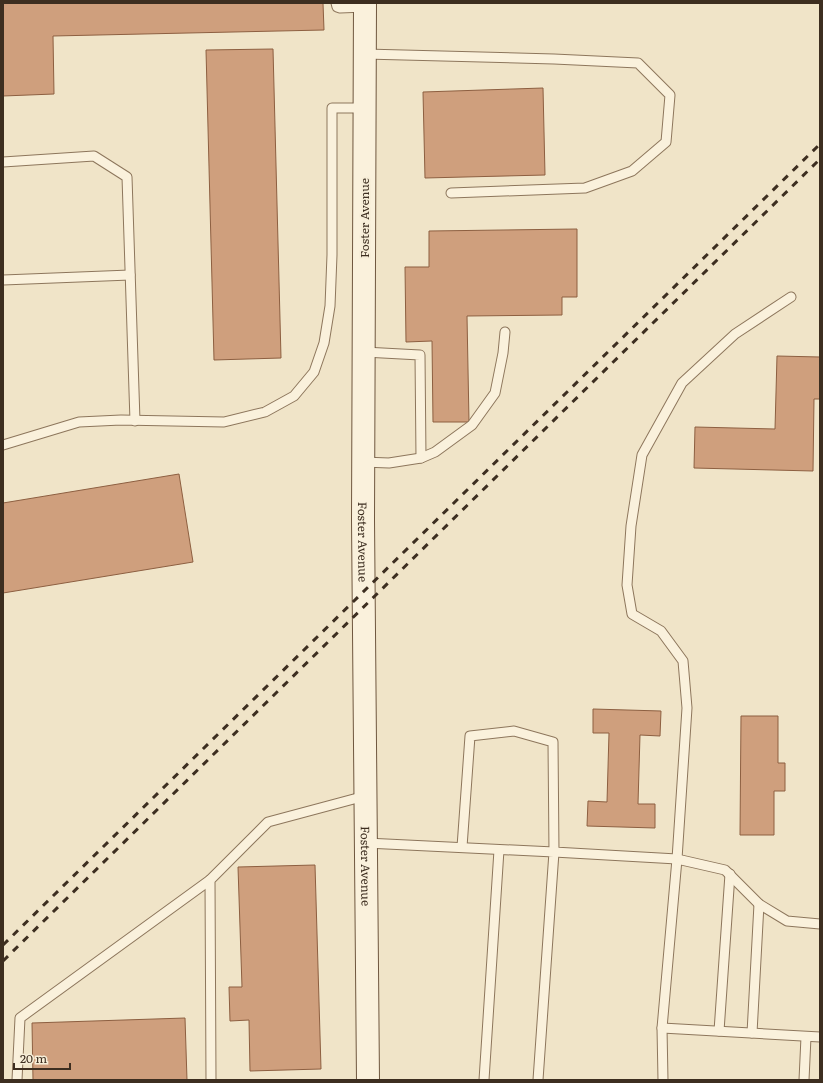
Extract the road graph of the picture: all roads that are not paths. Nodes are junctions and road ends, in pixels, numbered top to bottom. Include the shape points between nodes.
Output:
1 (336, 3) edge
2 (365, 5) edge
3 (365, 54) junction
4 (365, 108) junction
5 (3, 162) edge
6 (451, 194) dead end
7 (130, 275) junction
8 (3, 280) edge
9 (791, 297) dead end
10 (505, 332) dead end
11 (364, 352) junction
12 (135, 421) junction
13 (3, 446) edge
14 (421, 458) junction
15 (363, 462) junction
16 (365, 796) junction
17 (366, 843) junction
18 (462, 846) junction
19 (499, 850) junction
20 (554, 852) junction
21 (677, 859) junction
22 (730, 874) junction
23 (210, 880) junction
24 (758, 904) junction
25 (820, 924) edge
26 (662, 1028) junction
27 (719, 1031) junction
28 (752, 1033) junction
29 (806, 1037) junction
30 (820, 1038) edge
31 (17, 1080) edge
32 (211, 1080) edge
33 (368, 1080) edge
34 (484, 1080) edge
35 (538, 1080) edge
36 (664, 1080) edge
37 (804, 1080) edge

1 - 2 lane via 340,8
2 - 3 main road, Foster Avenue
3 - 4 main road, Foster Avenue
3 - 6 lane via 638,63 670,95 666,142 632,171 584,188
4 - 11 main road, Foster Avenue
4 - 12 lane via 332,108 330,306 324,344 314,372 294,396 265,412 224,422
5 - 7 lane via 94,156 127,177
7 - 8 lane
7 - 12 lane
9 - 21 lane via 735,334 682,383 642,455 631,526 626,585 632,614 661,631 683,661 687,708
10 - 14 lane via 495,393 472,425 435,452
11 - 14 lane via 420,355
11 - 15 main road, Foster Avenue
12 - 13 lane via 79,422
14 - 15 lane via 389,463
15 - 16 main road, Foster Avenue
16 - 17 main road, Foster Avenue
16 - 23 lane via 268,822
17 - 18 lane via 429,847
17 - 33 main road, Foster Avenue
18 - 19 lane
18 - 20 lane via 470,736 514,731 553,742
19 - 20 lane
19 - 34 lane
20 - 21 lane
20 - 35 lane
21 - 22 lane via 725,870
21 - 26 lane
22 - 24 lane
22 - 27 lane
23 - 31 lane via 20,1018
23 - 32 lane
24 - 25 lane via 787,921
24 - 28 lane
26 - 27 lane
26 - 36 lane
27 - 28 lane
28 - 29 lane
29 - 30 lane
29 - 37 lane

